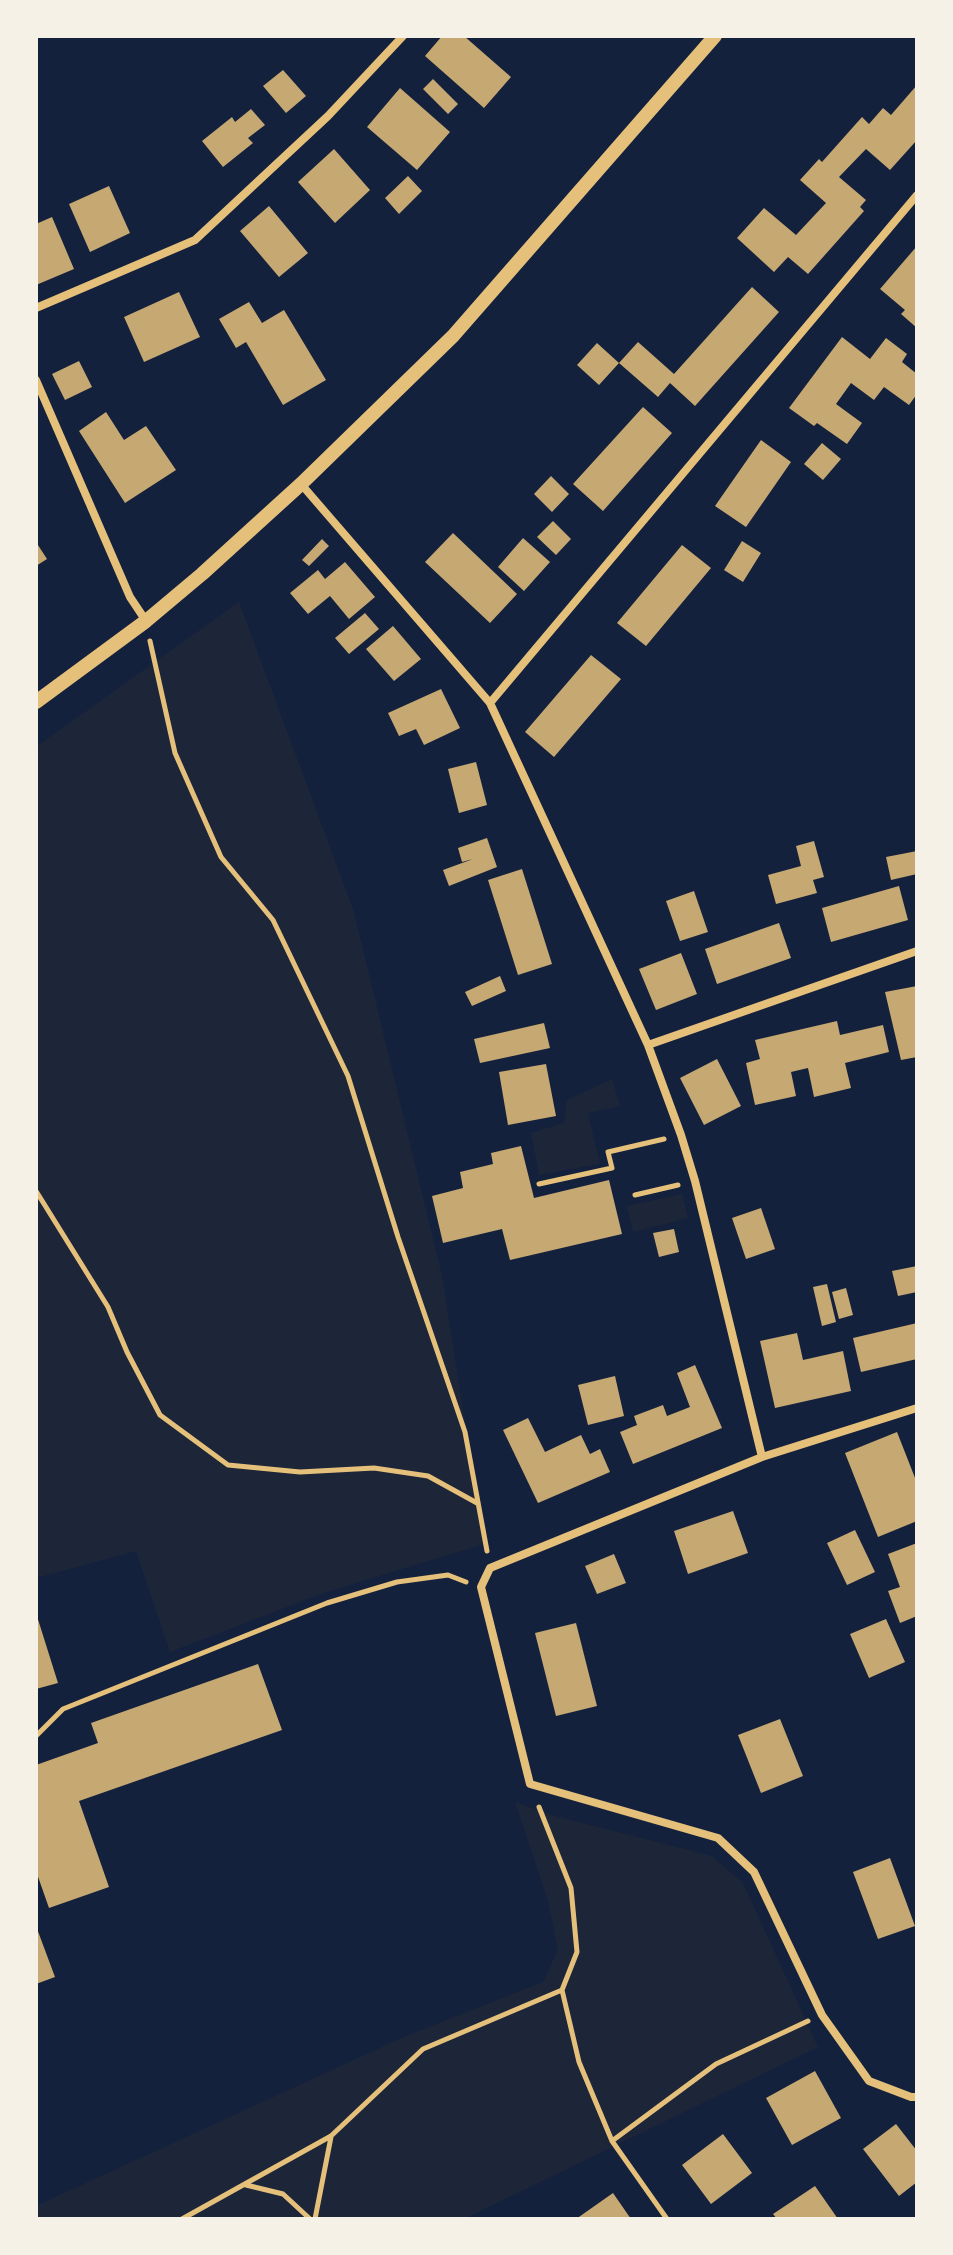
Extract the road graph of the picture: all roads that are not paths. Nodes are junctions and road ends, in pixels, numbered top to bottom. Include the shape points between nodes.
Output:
1 (403, 36) edge
2 (715, 36) edge
3 (917, 195) edge
4 (36, 308) edge
5 (36, 380) edge
6 (301, 484) junction
7 (146, 621) junction
8 (36, 702) edge
9 (490, 703) junction
10 (917, 951) edge
11 (648, 1045) junction
12 (916, 1411) edge
13 (762, 1457) junction
14 (917, 2097) edge

1 - 4 street via 328,116 195,240
2 - 6 street via 453,336
3 - 9 street
5 - 7 street via 130,597
6 - 7 street
6 - 9 street
7 - 8 street
9 - 11 street
10 - 11 street
11 - 13 street via 695,1181
12 - 13 street
13 - 14 street via 490,1568 481,1587 530,1784 718,1838 754,1872 822,2015 869,2081

